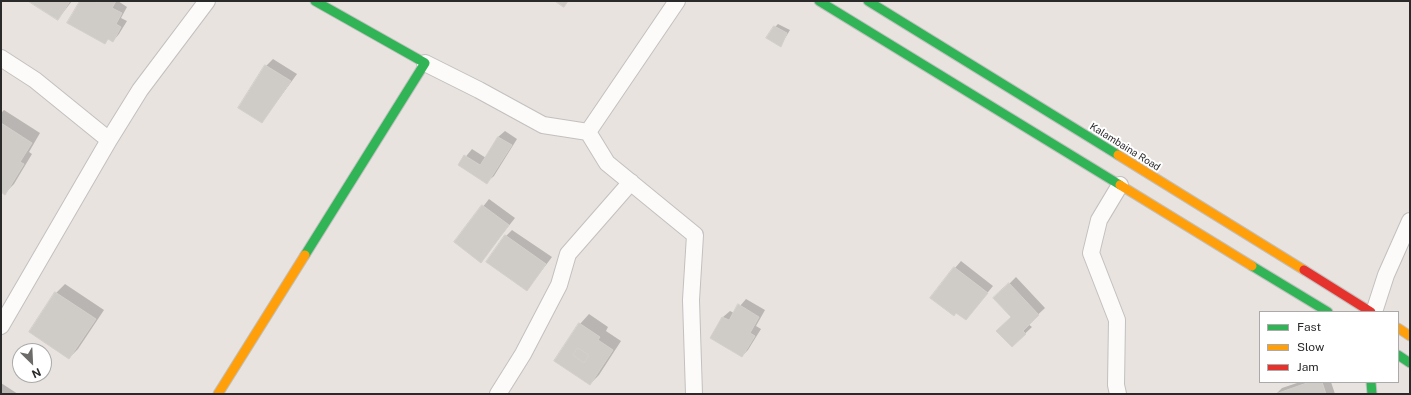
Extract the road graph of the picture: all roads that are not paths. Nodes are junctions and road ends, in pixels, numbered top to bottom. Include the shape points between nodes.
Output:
1 (207, 1) edge
2 (315, 1) edge
3 (677, 1) edge
4 (819, 1) edge
5 (868, 1) edge
6 (1, 58) edge
7 (425, 63) junction
8 (588, 132) junction
9 (109, 140) junction
10 (631, 182) junction
11 (1120, 185) junction
12 (1410, 221) edge
13 (1326, 311) edge
14 (1369, 311) edge
15 (1374, 311) edge
16 (2, 322) edge
17 (1399, 329) edge
18 (1410, 336) edge
19 (1399, 356) edge
20 (1410, 363) edge
21 (1371, 383) edge
22 (218, 394) edge
23 (498, 394) edge
24 (694, 394) edge
25 (1118, 394) edge
26 (1372, 394) edge

1 - 9 street via 140,90
2 - 7 main road
3 - 8 street
4 - 11 main road
5 - 14 main road, Kalambaina Road
6 - 9 street via 35,80
7 - 8 street via 542,125
7 - 22 main road
8 - 10 street via 607,163
9 - 16 street
10 - 23 street via 568,254 559,285 523,354
10 - 24 street via 695,235 691,300
11 - 13 main road
11 - 25 street via 1099,220 1091,253 1117,320
12 - 15 street via 1386,275
17 - 18 main road
19 - 20 main road
21 - 26 main road

